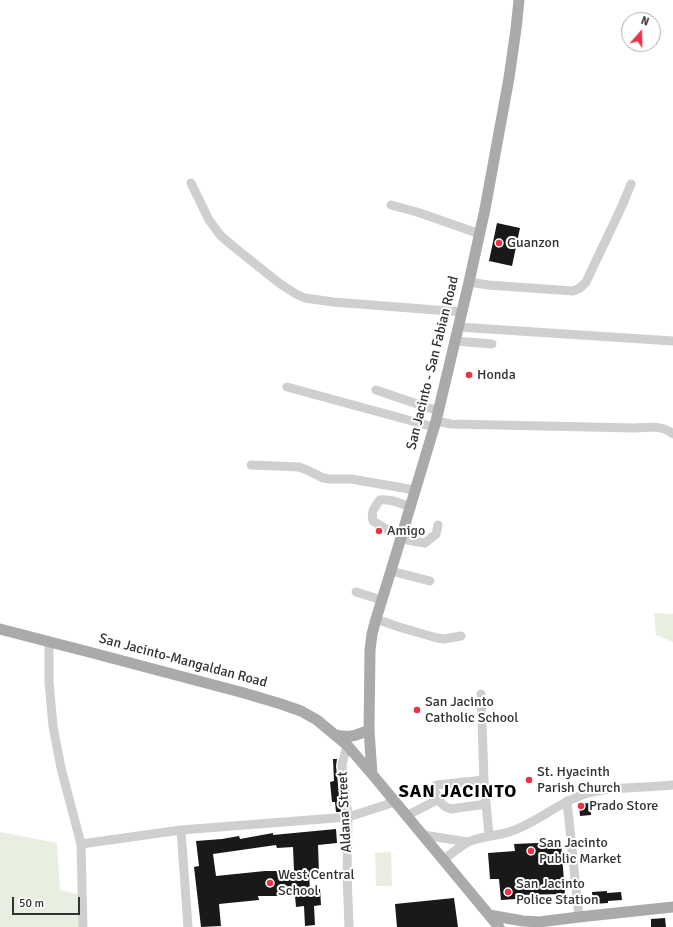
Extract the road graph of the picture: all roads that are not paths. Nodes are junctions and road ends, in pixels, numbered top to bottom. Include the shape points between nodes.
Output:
1 (519, 0) edge
2 (191, 183) dead end
3 (631, 184) dead end
4 (391, 205) dead end
5 (480, 234) junction
6 (469, 282) junction
7 (462, 312) junction
8 (458, 327) junction
9 (455, 341) junction
10 (673, 341) edge
11 (492, 344) dead end
12 (287, 387) dead end
13 (376, 390) dead end
14 (436, 420) junction
15 (673, 434) edge
16 (251, 465) dead end
17 (415, 490) junction
18 (410, 507) junction
19 (438, 525) dead end
20 (402, 536) junction
21 (392, 568) junction
22 (430, 580) dead end
23 (356, 592) dead end
24 (382, 600) junction
25 (376, 619) junction
26 (0, 630) edge
27 (461, 636) dead end
28 (49, 642) junction
29 (481, 694) dead end
30 (369, 730) junction
31 (335, 734) junction
32 (347, 745) junction
33 (372, 774) junction
34 (484, 780) junction
35 (673, 785) edge
36 (439, 799) junction
37 (567, 801) junction
38 (396, 802) junction
39 (486, 804) junction
40 (406, 816) junction
41 (348, 817) junction
42 (181, 830) junction
43 (423, 835) junction
44 (489, 836) junction
45 (468, 842) junction
46 (81, 844) junction
47 (443, 860) junction
48 (673, 907) edge
49 (488, 915) junction
50 (579, 917) junction
51 (537, 925) edge
52 (83, 927) edge
53 (188, 927) edge
54 (349, 927) edge
55 (499, 927) edge

1 - 5 main road, San Jacinto - San Fabian Road via 509,78
2 - 7 street via 209,220 221,236 296,294 305,298 334,302
3 - 6 street via 586,282 580,288 573,291
4 - 5 street
5 - 6 main road, San Jacinto - San Fabian Road
6 - 7 main road, San Jacinto - San Fabian Road
7 - 8 main road, San Jacinto - San Fabian Road
8 - 9 main road, San Jacinto - San Fabian Road
8 - 10 street
9 - 11 street
9 - 14 main road, San Jacinto - San Fabian Road
12 - 14 street
13 - 14 street
14 - 15 street via 451,424 654,427
14 - 17 main road, San Jacinto - San Fabian Road
16 - 17 street via 299,467 323,478 351,479
17 - 18 main road, San Jacinto - San Fabian Road
18 - 20 main road, San Jacinto - San Fabian Road
18 - 20 street via 387,499 380,500 373,510 373,521
19 - 20 street via 436,534 425,543
20 - 21 main road, San Jacinto - San Fabian Road
21 - 22 street
21 - 24 main road, San Jacinto - San Fabian Road
23 - 24 street
24 - 25 main road, San Jacinto - San Fabian Road
25 - 27 street via 437,638
25 - 30 main road, San Jacinto - San Fabian Road via 370,650
26 - 28 main road, San Jacinto-Mangaldan Road
28 - 31 main road, San Jacinto-Mangaldan Road via 195,679 301,712
28 - 46 street via 53,726
29 - 34 street
30 - 31 main road via 356,736
30 - 33 main road, San Jacinto - San Fabian Road
31 - 32 main road, San Jacinto-Mangaldan Road
32 - 33 main road, San Jacinto-Mangaldan Road
32 - 41 street, Aldana Street via 342,765
33 - 38 main road, San Jacinto-Mangaldan Road
34 - 36 street via 437,785 434,790
34 - 39 street
35 - 37 street via 598,792
36 - 39 street via 442,805 451,809
36 - 40 street
37 - 44 street via 533,822 512,831
37 - 50 street
38 - 40 main road, San Jacinto-Mangaldan Road
38 - 41 street
39 - 44 street
40 - 43 main road, San Jacinto-Mangaldan Road
41 - 42 street
41 - 54 street, Aldana Street via 346,874
42 - 46 street
42 - 53 street
43 - 45 street
43 - 47 main road, San Jacinto-Mangaldan Road
44 - 45 street
45 - 47 street
46 - 52 street
47 - 49 main road, San Jacinto-Mangaldan Road
48 - 50 main road
49 - 51 main road
49 - 55 main road, San Jacinto-Mangaldan Road
50 - 51 main road

